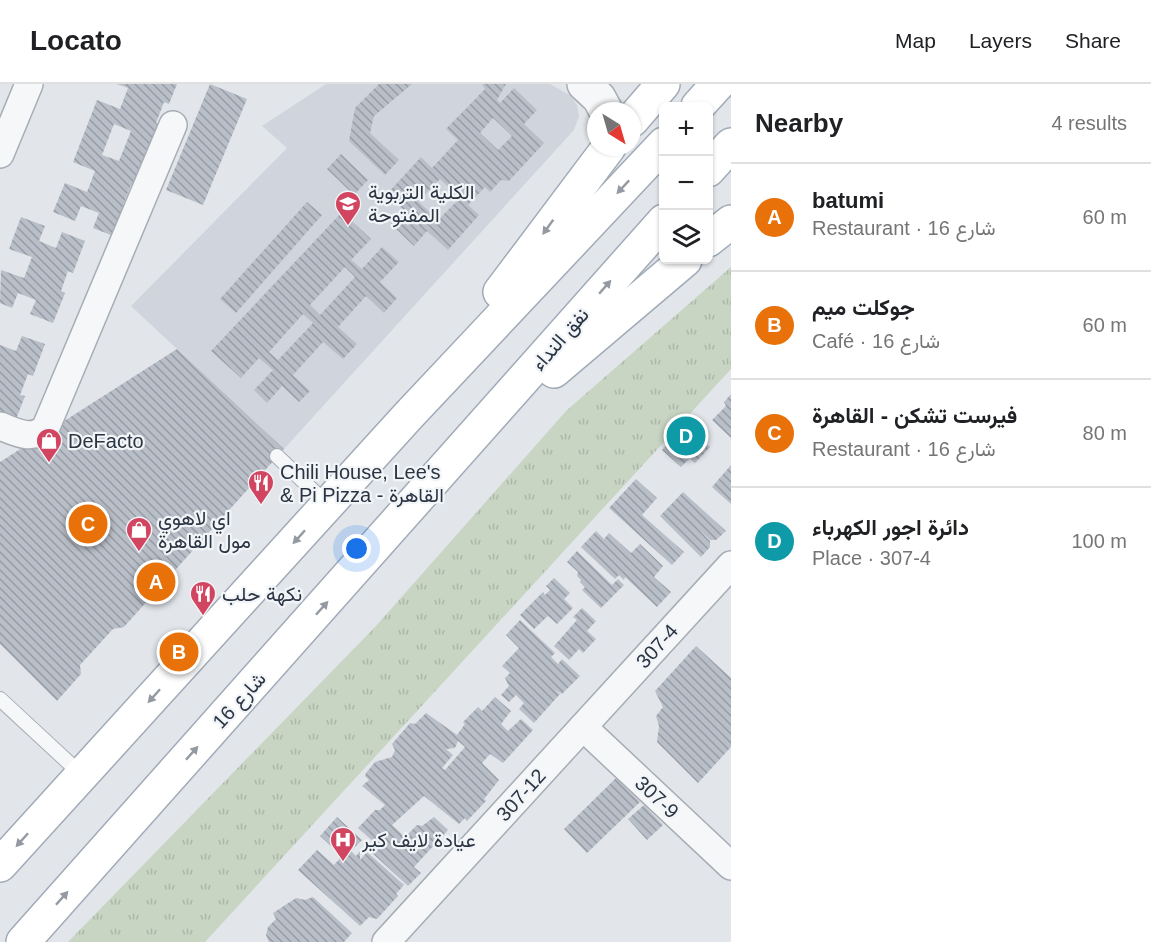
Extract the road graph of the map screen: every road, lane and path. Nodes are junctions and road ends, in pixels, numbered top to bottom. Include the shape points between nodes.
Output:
1 (29, 84) edge
2 (584, 84) edge
3 (663, 84) edge
4 (718, 84) edge
5 (601, 102) edge
6 (702, 102) edge
7 (641, 110) edge
8 (173, 125) dead end
9 (731, 145) edge
10 (659, 148) edge
11 (0, 154) edge
12 (600, 156) edge
13 (713, 165) edge
14 (731, 222) edge
15 (659, 226) edge
16 (713, 236) edge
17 (680, 264) edge
18 (409, 416) junction
19 (0, 426) edge
20 (277, 456) dead end
21 (456, 457) junction
22 (328, 504) junction
23 (731, 565) edge
24 (0, 699) edge
25 (583, 727) junction
26 (81, 775) junction
27 (0, 865) edge
28 (731, 866) edge
29 (23, 942) edge
30 (386, 942) edge

1 - 11 street
2 - 5 street
3 - 7 main road
4 - 6 main road
8 - 19 street via 46,427 28,436
9 - 13 main road
10 -> 18 main road
12 -> 18 main road
14 - 16 main road
21 -> 15 main road, نفق النداء
17 - 21 main road
18 - 22 main road
20 - 22 lane
29 -> 21 main road, شارع 16
22 -> 26 main road
23 - 25 street, 307-4
24 - 26 lane
25 - 28 street, 307-9
25 - 30 street, 307-12
26 -> 27 main road

